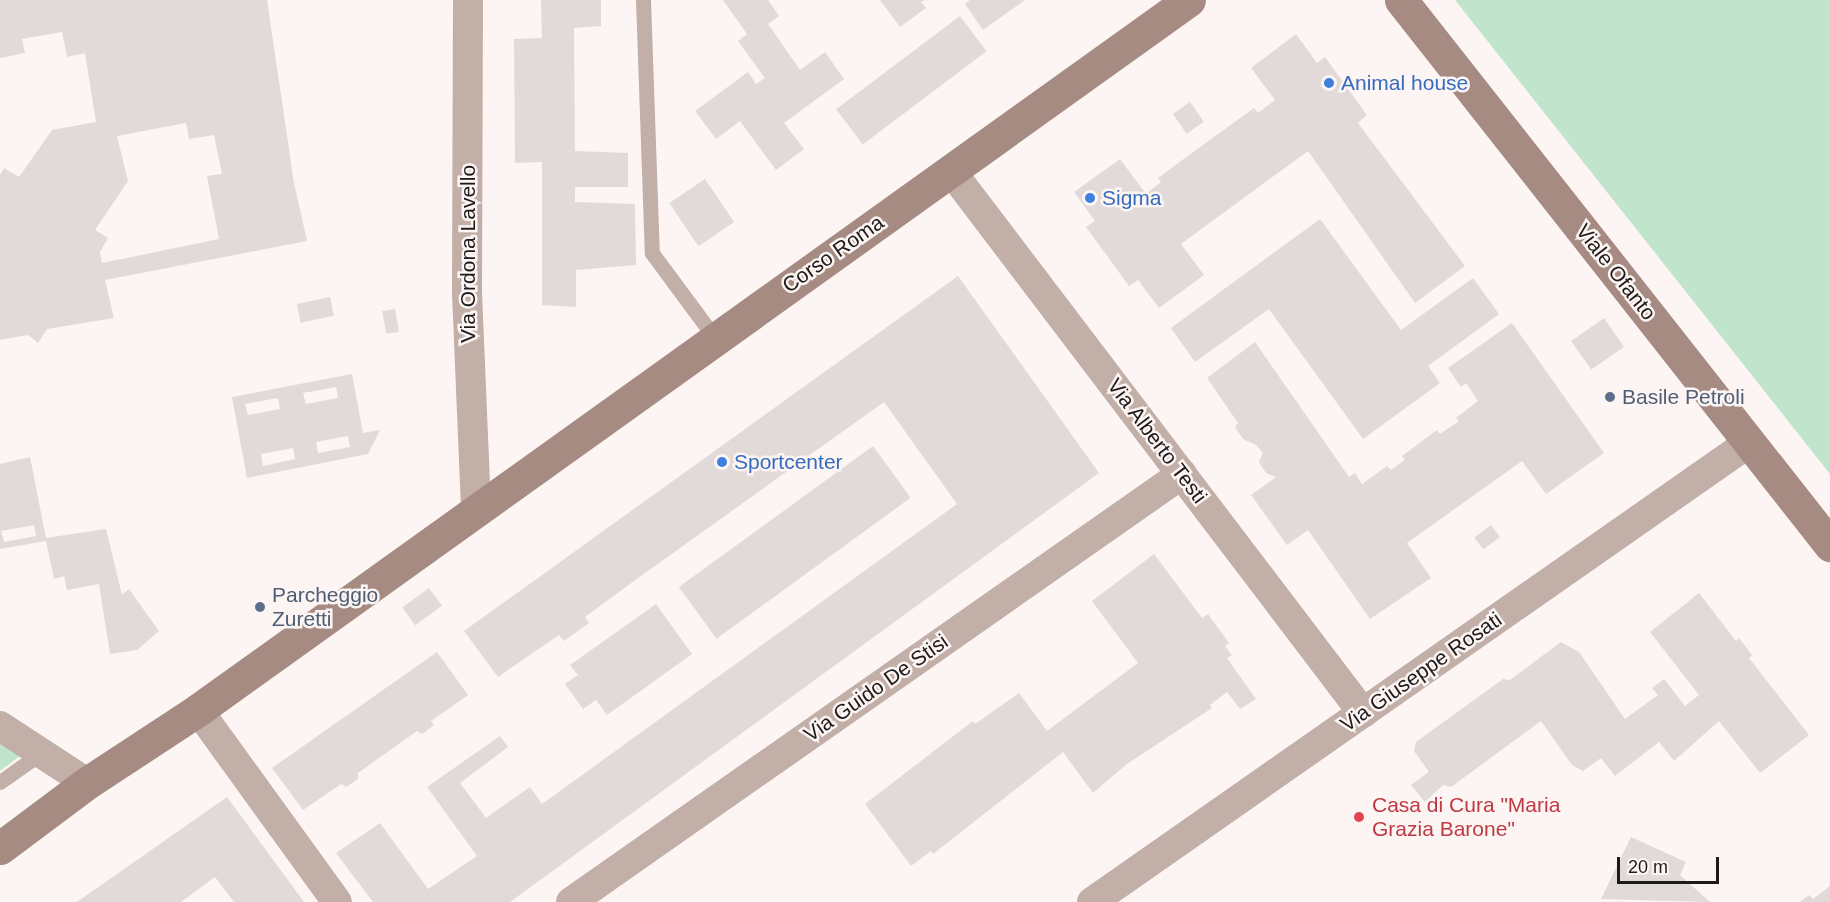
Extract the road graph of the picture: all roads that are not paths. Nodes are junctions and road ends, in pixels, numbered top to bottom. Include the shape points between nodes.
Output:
1 (468, 0) edge
2 (643, 0) edge
3 (1190, 0) edge
4 (1401, 0) edge
5 (951, 171) junction
6 (715, 338) junction
7 (1750, 442) junction
8 (1182, 474) junction
9 (476, 509) junction
10 (1830, 545) edge
11 (198, 710) junction
12 (1363, 713) junction
13 (0, 726) edge
14 (41, 753) junction
15 (0, 782) edge
16 (87, 783) junction
17 (0, 848) edge
18 (337, 902) edge
19 (571, 902) edge
20 (1092, 902) edge

1 - 9 street, Via Ordona Lavello via 466,293
2 - 6 lane via 652,253
3 - 5 street, Corso Roma
4 - 7 street, Viale Ofanto
5 - 6 street, Corso Roma
5 - 8 street, Via Alberto Testi
6 - 9 street, Corso Roma
7 - 10 street, Viale Ofanto
7 - 12 street, Via Giuseppe Rosati
8 - 12 street, Via Alberto Testi
8 - 19 street, Via Guido De Stisi
9 - 11 street, Corso Roma
11 - 16 street, Corso Roma
11 - 18 street
12 - 20 street, Via Giuseppe Rosati
13 - 14 street
14 - 15 lane
14 - 16 street
16 - 17 street, Corso Roma

